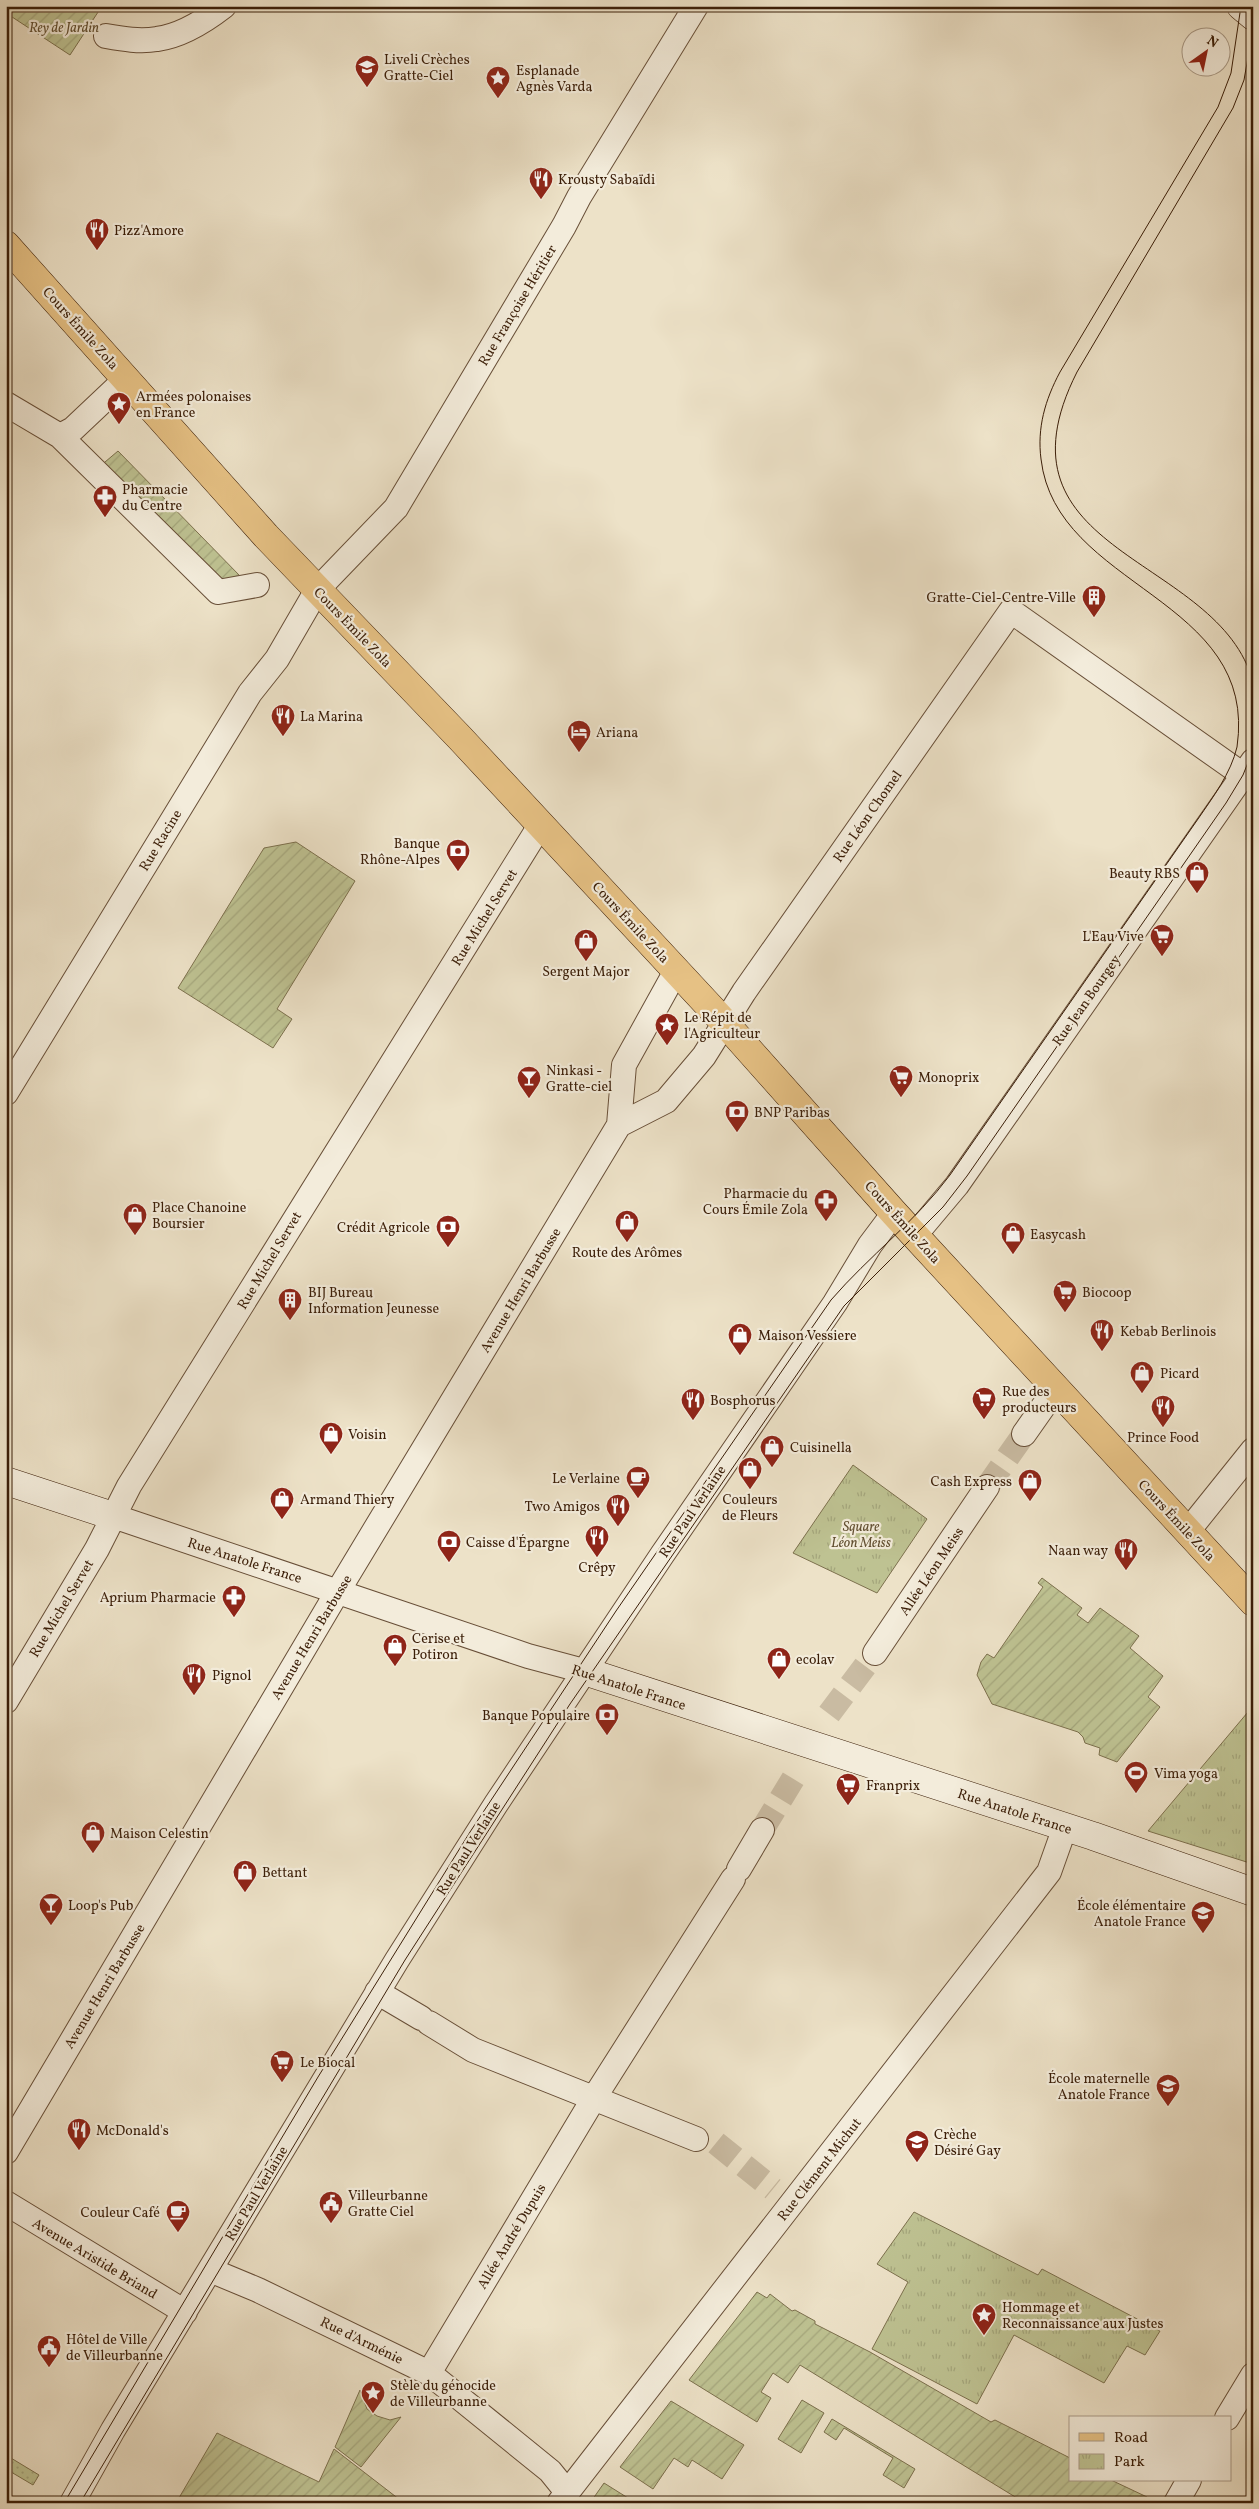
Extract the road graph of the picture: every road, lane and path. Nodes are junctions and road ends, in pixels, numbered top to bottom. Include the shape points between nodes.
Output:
1 (224, 6) edge
2 (696, 6) edge
3 (1240, 6) edge
4 (1253, 16) edge
5 (106, 36) dead end
6 (6, 244) edge
7 (126, 379) junction
8 (6, 404) edge
9 (60, 436) junction
10 (257, 585) dead end
11 (317, 590) junction
12 (1248, 768) edge
13 (541, 824) junction
14 (676, 971) junction
15 (724, 1022) junction
16 (6, 1094) edge
17 (619, 1125) junction
18 (894, 1213) junction
19 (914, 1235) junction
20 (1058, 1391) junction
21 (1024, 1434) tunnel mouth
22 (1253, 1450) edge
23 (6, 1481) edge
24 (987, 1487) tunnel mouth
25 (112, 1516) junction
26 (1188, 1531) junction
27 (338, 1591) junction
28 (1253, 1602) edge
29 (875, 1653) tunnel mouth
30 (584, 1672) junction
31 (6, 1701) edge
32 (1065, 1827) junction
33 (762, 1830) tunnel mouth
34 (1253, 1892) edge
35 (377, 1992) junction
36 (594, 2098) junction
37 (696, 2139) tunnel mouth
38 (6, 2152) edge
39 (6, 2203) edge
40 (210, 2270) junction
41 (185, 2312) junction
42 (429, 2373) junction
43 (1253, 2375) edge
44 (1228, 2416) edge
45 (1188, 2482) edge
46 (563, 2498) edge
47 (72, 2503) edge
48 (1176, 2503) edge

1 - 5 street via 191,27 158,39 131,40
2 - 11 street, Rue Françoise Héritier via 396,508
3 - 4 street
6 - 7 main road, Cours Émile Zola
7 - 9 street via 73,429
7 - 11 main road, Cours Émile Zola
8 - 9 street
9 - 10 street via 218,592
11 - 13 main road, Cours Émile Zola
11 - 16 street, Rue Racine via 277,659 250,692
12 - 15 street, Rue Léon Chomel via 1011,611
12 - 19 street, Rue Jean Bourgey via 957,1185
13 - 14 main road, Cours Émile Zola
13 - 25 street, Rue Michel Servet
14 - 15 main road, Cours Émile Zola
14 - 17 street, Avenue Henri Barbusse via 624,1064
15 - 17 street via 704,1056 666,1101
15 - 18 main road, Cours Émile Zola
17 - 27 street, Avenue Henri Barbusse
18 - 19 main road, Cours Émile Zola
18 - 30 street, Rue Paul Verlaine
19 - 20 main road, Cours Émile Zola
20 - 21 street via 1050,1396
20 - 26 main road, Cours Émile Zola
22 - 26 street
23 - 25 street, Rue Anatole France
24 - 29 street, Allée Léon Meiss
25 - 27 street, Rue Anatole France
25 - 31 street, Rue Michel Servet via 97,1548
26 - 28 main road, Cours Émile Zola
27 - 30 street, Rue Anatole France
27 - 38 street, Avenue Henri Barbusse
30 - 32 street, Rue Anatole France
30 - 35 street, Rue Paul Verlaine
32 - 34 street, Rue Anatole France
32 - 46 street, Rue Clément Michut via 1049,1872
33 - 36 street, Allée André Dupuis
35 - 36 street via 473,2050
35 - 40 street, Rue Paul Verlaine
36 - 37 street
36 - 42 street, Allée André Dupuis
39 - 41 street, Avenue Aristide Briand
40 - 41 street, Rue Paul Verlaine
40 - 42 street, Rue d'Arménie
41 - 47 street, Rue Paul Verlaine
42 - 46 street, Rue d'Arménie via 550,2471
43 - 44 street
45 - 48 street

